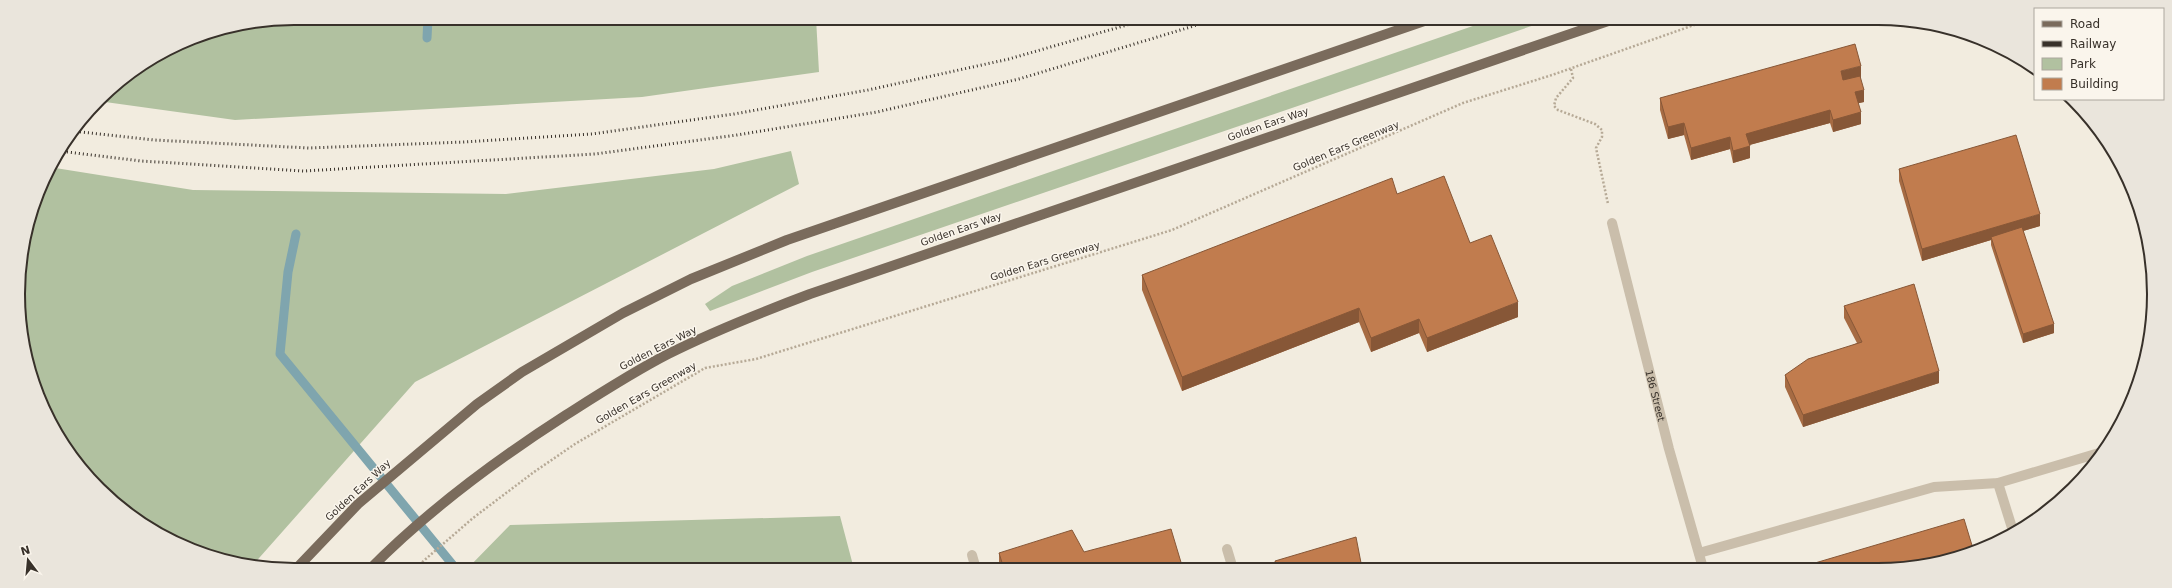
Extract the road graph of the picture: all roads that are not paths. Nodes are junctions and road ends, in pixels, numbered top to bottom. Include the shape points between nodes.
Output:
1 (1413, 25) edge
2 (1597, 25) edge
3 (1612, 223) road end
4 (2093, 456) edge
5 (1998, 484) junction
6 (2012, 527) edge
7 (1227, 548) dead end
8 (1699, 553) junction
9 (972, 555) dead end
10 (302, 563) edge
11 (376, 563) edge
12 (974, 563) edge
13 (1231, 563) edge
14 (1702, 563) edge

1 - 10 main road, Golden Ears Way via 787,240 684,283 623,313 522,372 477,404 370,494
2 - 11 main road, Golden Ears Way via 810,294 722,329 667,355 610,387 519,445 462,487
3 - 8 street, 186 Street via 1669,449
4 - 5 street
5 - 6 street
5 - 8 street via 1934,487
7 - 13 street
8 - 14 street, 186 Street
9 - 12 street

